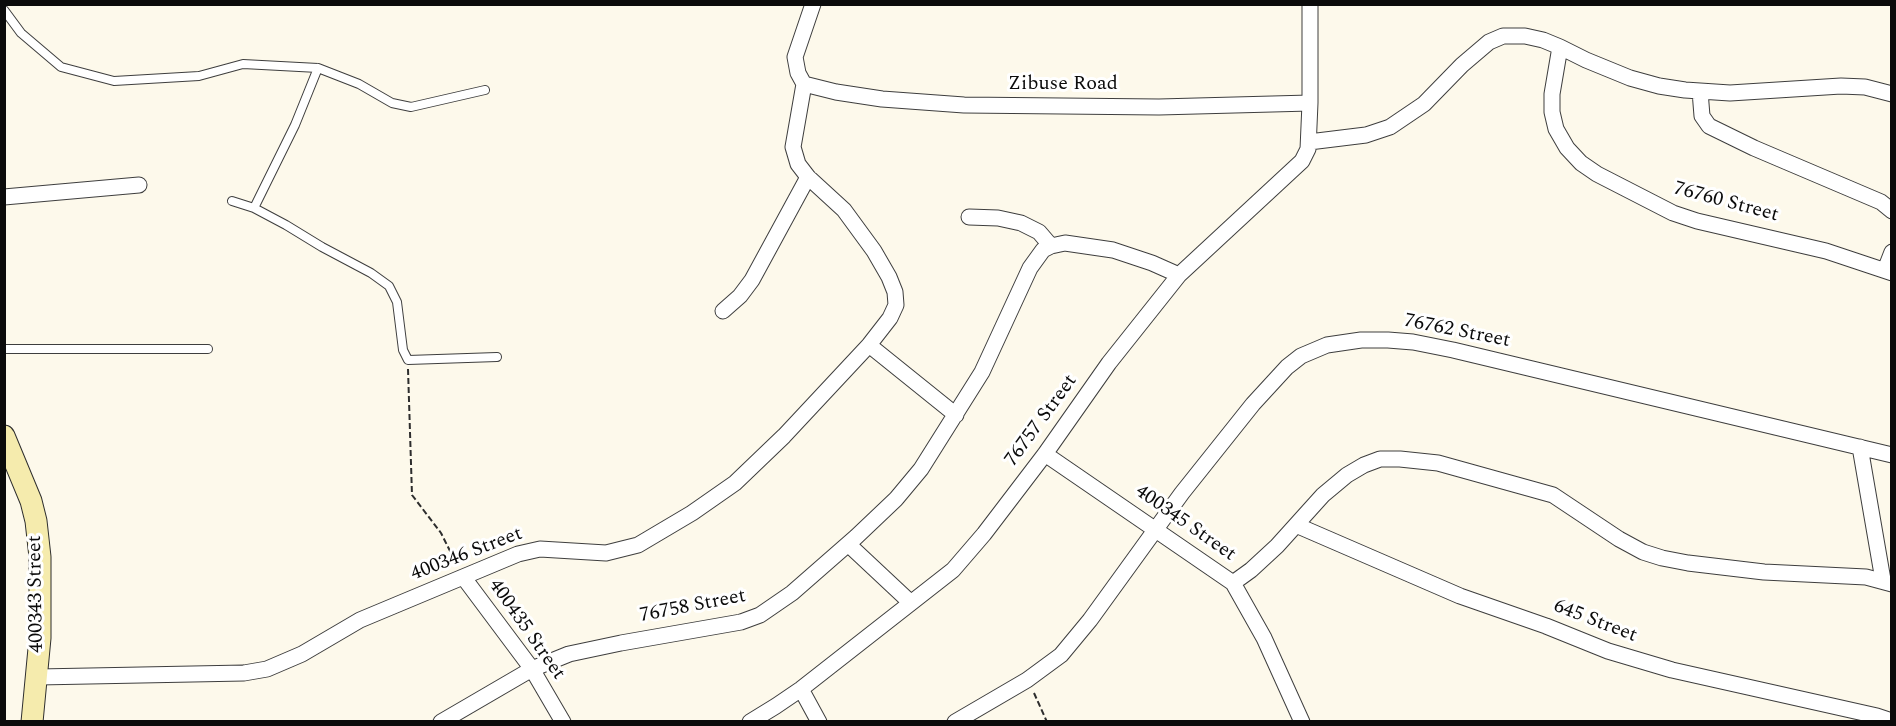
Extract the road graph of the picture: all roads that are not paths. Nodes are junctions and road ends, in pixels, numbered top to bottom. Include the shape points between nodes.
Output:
1 (813, 4) edge
2 (1310, 4) edge
3 (4, 10) edge
4 (1560, 47) junction
5 (318, 69) junction
6 (804, 84) junction
7 (485, 90) dead end
8 (1700, 91) junction
9 (1892, 94) edge
10 (1310, 103) junction
11 (1309, 142) junction
12 (808, 177) junction
13 (139, 185) dead end
14 (4, 197) edge
15 (232, 201) dead end
16 (254, 208) junction
17 (1892, 211) edge
18 (969, 217) dead end
19 (1051, 246) junction
20 (1892, 252) edge
21 (1888, 272) edge
22 (1179, 275) junction
23 (723, 311) dead end
24 (869, 345) junction
25 (4, 349) edge
26 (208, 349) dead end
27 (497, 357) dead end
28 (957, 415) junction
29 (4, 436) edge
30 (1860, 447) junction
31 (1045, 454) junction
32 (1892, 455) edge
33 (1296, 525) junction
34 (1155, 529) junction
35 (848, 544) junction
36 (464, 578) junction
37 (1887, 582) edge
38 (1233, 583) junction
39 (911, 603) junction
40 (532, 669) junction
41 (38, 677) junction
42 (801, 689) junction
43 (1892, 721) edge
44 (33, 722) edge
45 (441, 722) edge
46 (563, 722) edge
47 (750, 722) edge
48 (819, 722) edge
49 (955, 722) edge
50 (1302, 722) edge

1 - 6 street via 795,57
2 - 10 street
3 - 5 lane via 21,33 61,67 114,81 199,76 243,64
4 - 8 street via 1630,78
4 - 11 street via 1525,36 1503,36 1489,42 1424,104 1390,127 1366,135
4 - 21 street, 76760 Street via 1552,94 1556,129 1567,148 1589,169 1673,213 1826,251
5 - 7 lane via 359,84 392,103 411,107
5 - 16 lane
6 - 10 street, Zibuse Road via 882,99 964,105 1159,107
6 - 12 street, 400346 Street via 793,147 798,164
8 - 9 street via 1730,93 1841,86
8 - 17 street via 1702,116 1709,126 1881,202
10 - 11 street, 76757 Street
11 - 22 street, 76757 Street via 1305,156 1295,168
12 - 23 street via 752,280
12 - 24 street, 400346 Street via 844,210 890,277 896,305
13 - 14 street
15 - 16 lane
16 - 27 lane via 383,280 394,293 408,360
18 - 19 street via 1021,223 1039,232
19 - 22 street via 1065,243 1113,250
19 - 28 street, 76758 Street via 1043,250 1030,268 982,372
20 - 21 street, 76760 Street
22 - 31 street, 76757 Street via 1109,363
24 - 28 street
24 - 36 street, 400346 Street via 735,483 654,537 606,553 540,549 518,554
25 - 26 lane
28 - 35 street, 76758 Street via 896,499
29 - 41 street, 400343 Street via 36,521 40,557
30 - 32 street, 76762 Street
30 - 34 street, 76762 Street via 1453,350 1413,342 1361,340 1327,345 1287,367
30 - 37 street
31 - 34 street, 400345 Street
31 - 39 street, 76757 Street via 953,570
33 - 37 street via 1347,475 1380,459 1400,459 1438,464 1553,495 1619,539 1662,558 1764,572 1866,577
33 - 38 street
33 - 43 street, 645 Street via 1460,596 1608,651 1672,670
34 - 38 street, 400345 Street
34 - 49 street, 76762 Street via 1077,637 1045,668
35 - 39 street
35 - 40 street, 76758 Street via 760,615 741,622 569,654
36 - 40 street, 400435 Street
36 - 41 street, 400346 Street via 360,620 302,654 267,669 244,673
38 - 50 street, 400345 Street via 1264,638
39 - 42 street, 76757 Street
40 - 45 street, 76758 Street
40 - 46 street, 400435 Street
41 - 44 street, 400343 Street
42 - 47 street, 76757 Street
42 - 48 street

